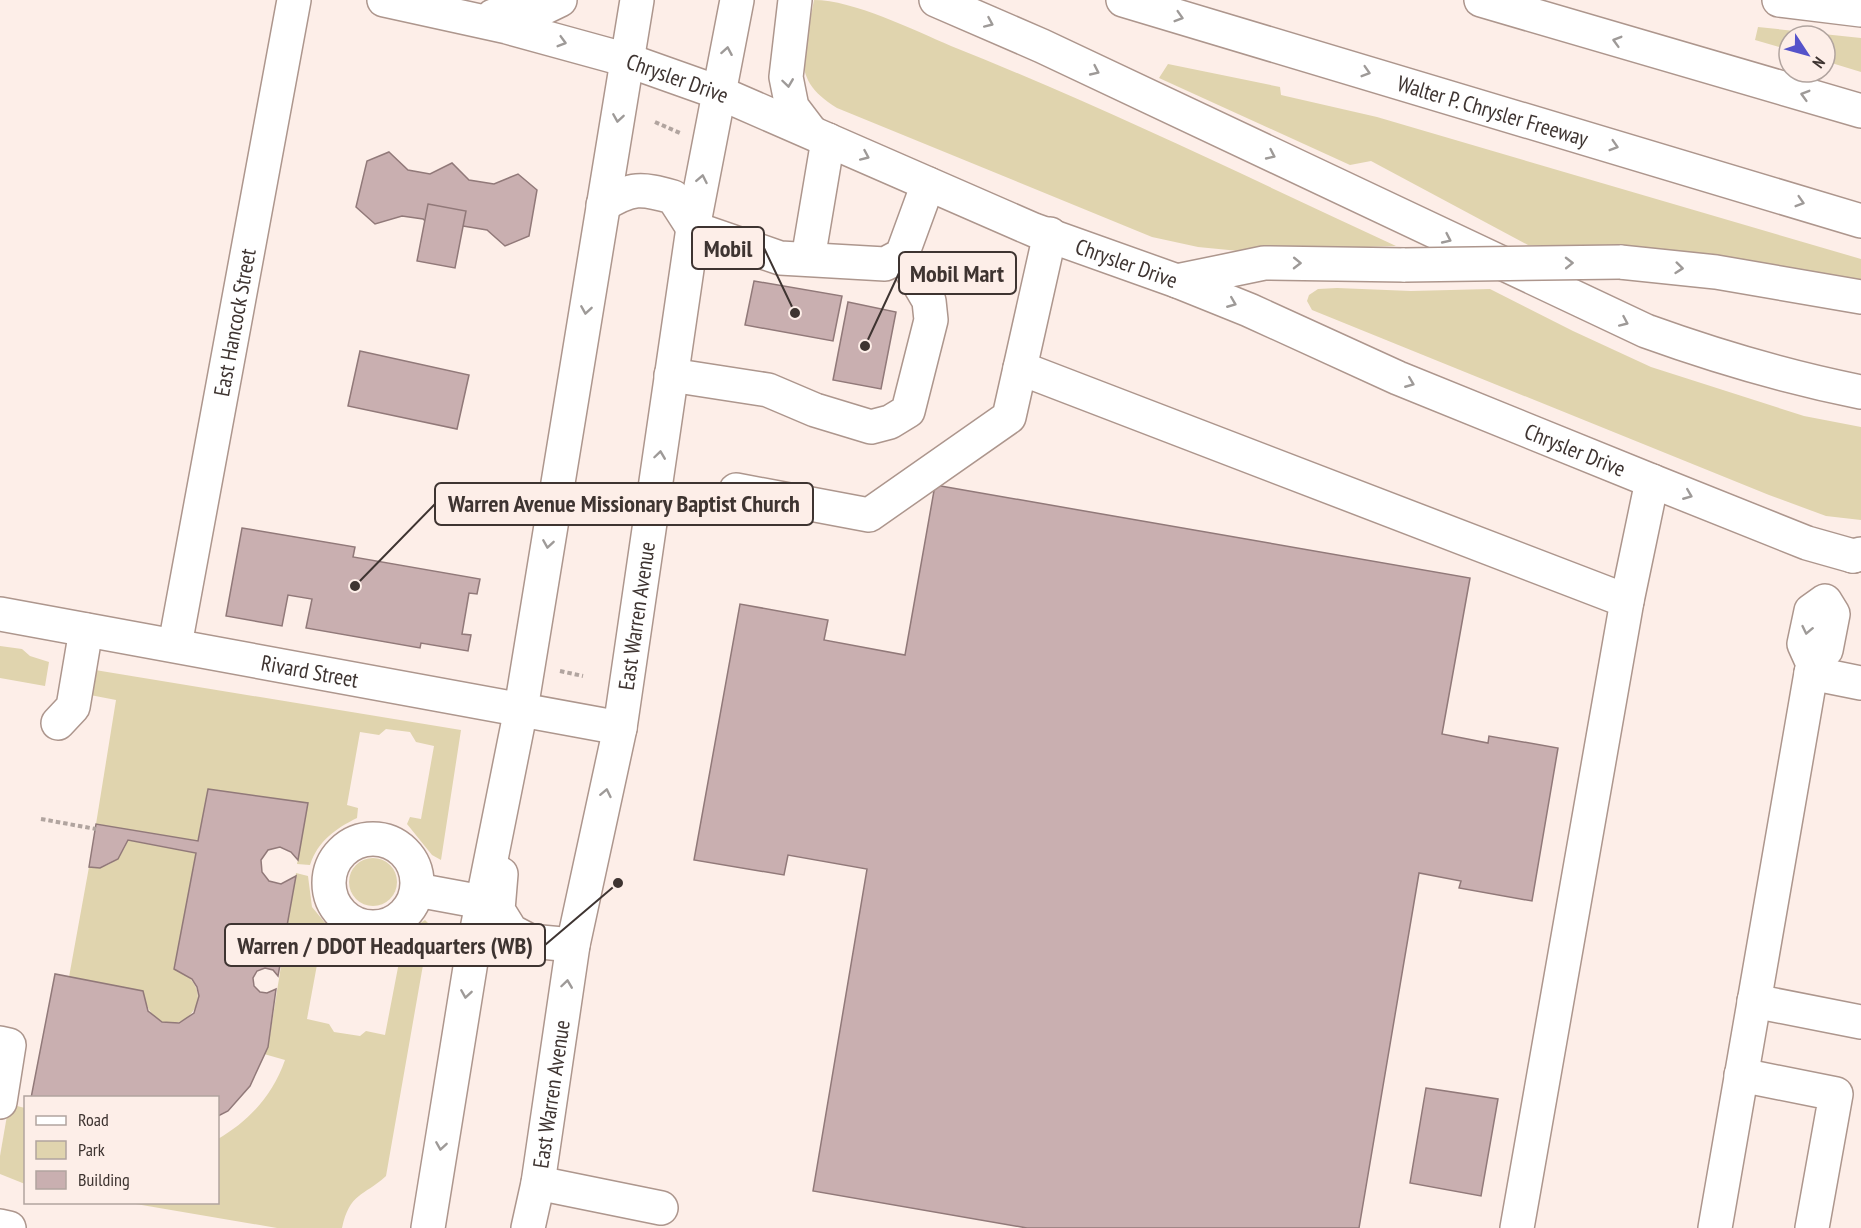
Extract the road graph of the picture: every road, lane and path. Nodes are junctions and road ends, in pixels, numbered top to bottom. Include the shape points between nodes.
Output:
1 (294, 0) edge
2 (384, 0) edge
3 (560, 0) edge
4 (637, 0) edge
5 (936, 0) edge
6 (1123, 0) edge
7 (1481, 0) edge
8 (1779, 0) edge
9 (736, 5) edge
10 (1861, 10) edge
11 (793, 14) edge
12 (464, 17) junction
13 (627, 60) junction
14 (720, 93) junction
15 (1861, 111) edge
16 (655, 122) dead end
17 (681, 133) dead end
18 (819, 136) junction
19 (928, 184) junction
20 (603, 205) junction
21 (1861, 221) edge
22 (693, 228) junction
23 (1050, 234) junction
24 (902, 255) junction
25 (808, 259) junction
26 (1178, 281) junction
27 (1861, 297) edge
28 (1020, 368) junction
29 (671, 375) junction
30 (1861, 392) edge
31 (1652, 481) junction
32 (736, 490) dead end
33 (1858, 556) edge
34 (1627, 601) junction
35 (0, 614) edge
36 (175, 645) junction
37 (559, 671) dead end
38 (583, 676) dead end
39 (1861, 683) edge
40 (521, 709) junction
41 (620, 728) junction
42 (508, 773) junction
43 (41, 819) dead end
44 (96, 829) dead end
45 (417, 890) dead end
46 (482, 902) junction
47 (573, 945) junction
48 (1754, 1001) junction
49 (1861, 1022) edge
50 (0, 1043) edge
51 (1741, 1075) junction
52 (0, 1102) edge
53 (538, 1183) junction
54 (661, 1208) dead end
55 (0, 1226) edge
56 (9, 1228) edge
57 (428, 1228) edge
58 (528, 1228) edge
59 (1517, 1228) edge
60 (1715, 1228) edge
61 (1812, 1228) edge

1 - 36 main road, East Hancock Street
2 - 12 main road, Chrysler Drive
3 - 12 main road via 529,15
4 - 13 main road
5 -> 30 main road via 1042,46 1646,331 1722,359
6 -> 21 main road, Walter P. Chrysler Freeway
15 -> 7 main road
8 - 10 main road
14 -> 9 main road, East Warren Avenue
11 -> 18 main road via 786,78 792,107
12 -> 13 main road, Chrysler Drive
13 - 14 main road, Chrysler Drive
13 -> 20 main road
14 - 18 main road, Chrysler Drive
22 -> 14 main road, East Warren Avenue
16 - 17 path
18 -> 19 main road, Chrysler Drive
18 - 25 main road
19 - 23 main road, Chrysler Drive
19 - 24 main road
20 - 22 main road via 626,191 647,189 673,197
20 -> 40 main road
22 - 25 main road via 780,258
22 - 29 main road, East Warren Avenue
23 - 26 main road, Chrysler Drive
23 - 28 main road
24 - 25 main road via 885,264
24 - 29 main road via 929,301 930,320 908,411 890,422 871,427 768,390
26 -> 27 main road, bridge via 1264,263 1620,262 1716,272
26 -> 31 main road, Chrysler Drive via 1398,378
28 - 32 main road via 1009,417 869,515
28 - 34 main road
41 -> 29 main road, East Warren Avenue
31 -> 33 main road, Chrysler Drive via 1807,543
31 - 34 main road
34 - 59 main road
35 - 36 main road, Rivard Street
36 - 40 main road, Rivard Street
37 - 38 path
39 - 48 main road via 1812,669
40 - 41 main road, Rivard Street
40 - 42 main road
47 -> 41 main road, East Warren Avenue
42 - 46 main road
42 - 47 main road via 498,910 511,931 530,941
43 - 44 path
45 - 46 main road
46 -> 57 main road
53 -> 47 main road, East Warren Avenue
48 - 49 main road
48 - 51 main road
50 - 52 main road via 9,1045
51 - 60 main road
51 - 61 main road via 1836,1094
53 - 54 main road
53 - 58 main road, East Warren Avenue
55 - 56 main road

